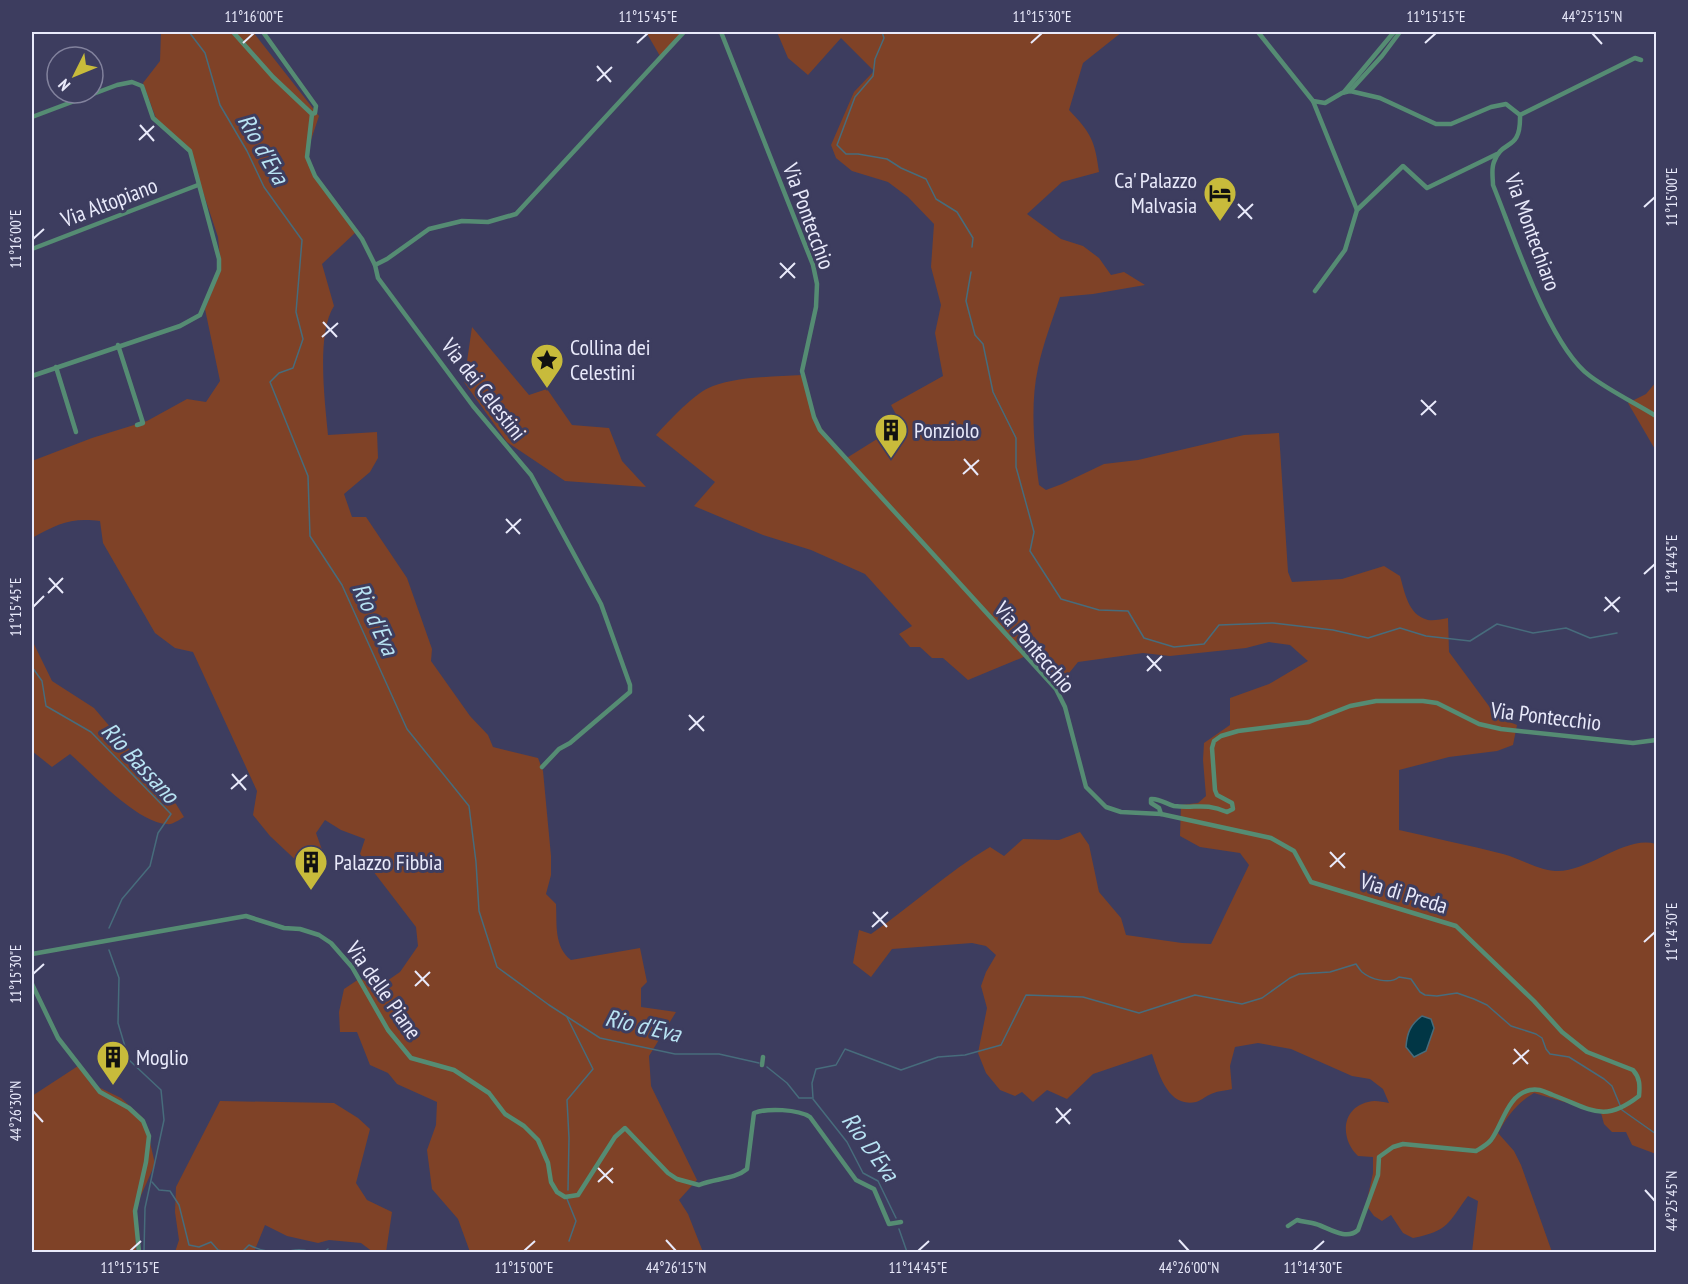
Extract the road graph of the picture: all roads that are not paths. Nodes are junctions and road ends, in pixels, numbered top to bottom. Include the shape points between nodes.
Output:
1 (233, 32) edge
2 (263, 32) edge
3 (684, 32) edge
4 (721, 32) edge
5 (1258, 32) edge
6 (1394, 32) edge
7 (1400, 32) edge
8 (1641, 60) dead end
9 (1350, 91) junction
10 (1343, 93) junction
11 (1313, 101) junction
12 (312, 114) junction
13 (1520, 115) junction
14 (32, 117) edge
15 (1497, 154) junction
16 (198, 185) junction
17 (1357, 210) junction
18 (32, 249) edge
19 (375, 265) junction
20 (1315, 291) dead end
21 (118, 345) junction
22 (56, 367) junction
23 (32, 376) edge
24 (1656, 416) edge
25 (137, 425) dead end
26 (76, 432) dead end
27 (1656, 740) edge
28 (542, 767) dead end
29 (1161, 814) junction
30 (32, 954) edge
31 (32, 984) edge
32 (763, 1057) dead end
33 (762, 1065) dead end
34 (901, 1222) dead end
35 (1288, 1226) dead end
36 (139, 1252) edge

1 - 12 street
2 - 12 street via 316,106
3 - 19 street via 516,214 488,222 462,221 429,229
4 - 29 street, Via Pontecchio via 813,265 816,307 802,371 820,430 1056,689 1065,707 1086,787 1106,807 1121,812
5 - 11 street
6 - 10 street
7 - 9 street
8 - 13 street via 1635,58
9 - 10 street
9 - 13 street via 1380,98 1436,124 1451,124 1506,104
10 - 11 street via 1325,103
11 - 17 street
12 - 19 street, Via dei Celestini via 307,157 315,176 362,239
13 - 15 street, Via Montechiaro via 1517,138
14 - 16 street via 117,85 132,82 142,86 153,118 190,151
15 - 17 street via 1427,188 1403,166
15 - 24 street, Via Montechiaro via 1492,164 1493,185 1566,351 1588,375
16 - 18 street, Via Altopiano
16 - 21 street via 219,259 219,270 200,315 180,326
17 - 20 street via 1345,250
19 - 28 street, Via dei Celestini via 378,278 473,406 531,475 601,604 630,685 625,698 558,749
21 - 22 street
21 - 25 street via 143,423
22 - 23 street
22 - 26 street
27 - 29 street, Via Pontecchio via 1633,743 1501,729 1479,724 1437,703 1376,701 1350,706 1309,722 1221,736 1212,748 1215,790 1232,803 1233,809 1227,812 1212,806 1176,806 1151,799
29 - 35 street, Via di Preda via 1271,838 1294,851 1311,882 1456,926 1587,1052 1633,1070 1638,1076 1639,1096 1609,1113 1539,1089 1528,1090 1514,1099 1491,1139 1476,1151 1404,1144 1392,1147 1379,1157 1378,1175 1354,1234 1343,1235 1297,1220
30 - 34 street, Via delle Piane via 246,916 309,931 331,943 352,967 388,1030 411,1058 454,1070 489,1093 505,1114 538,1140 548,1162 551,1182 565,1197 578,1195 615,1137 625,1128 668,1173 699,1185 739,1175 747,1168 754,1113 791,1111 810,1117 856,1180 874,1189 889,1224
31 - 36 street via 58,1038 100,1092 129,1108 143,1121 149,1136 135,1211
32 - 33 street

